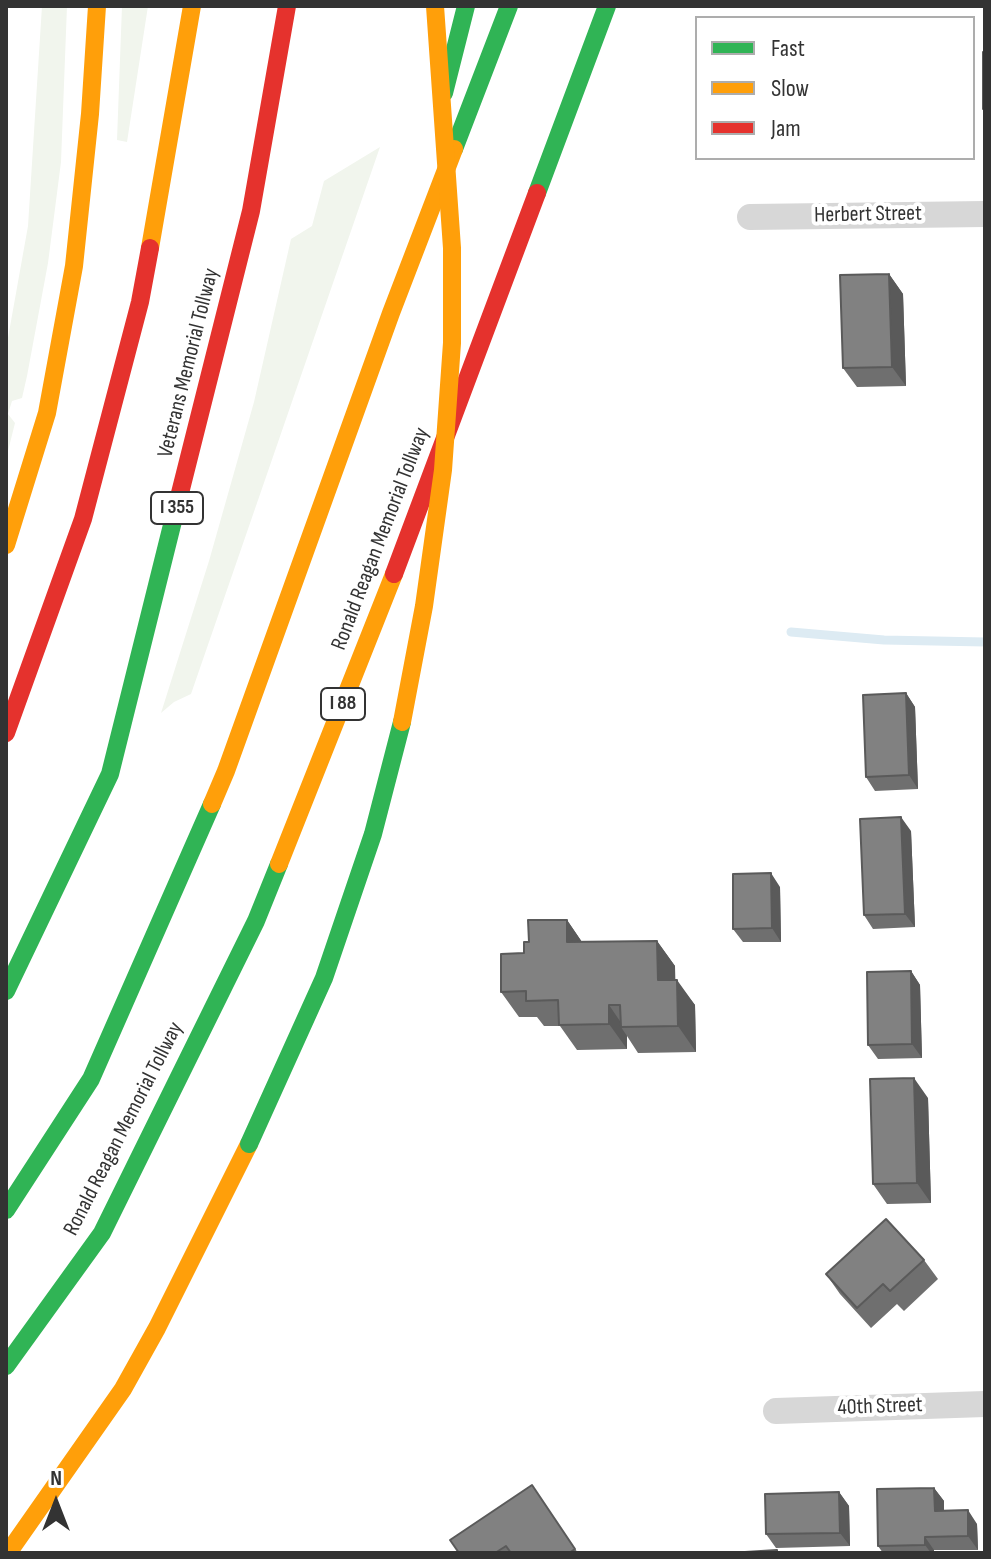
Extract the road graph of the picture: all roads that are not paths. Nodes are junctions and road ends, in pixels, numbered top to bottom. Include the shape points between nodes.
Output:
1 (97, 6) edge
2 (192, 6) edge
3 (287, 6) edge
4 (435, 6) edge
5 (466, 6) edge
6 (509, 6) edge
7 (607, 6) edge
8 (985, 214) edge
9 (750, 217) dead end
10 (391, 313) junction
11 (6, 545) edge
12 (6, 733) edge
13 (6, 991) edge
14 (6, 1210) edge
15 (6, 1366) edge
16 (985, 1404) edge
17 (776, 1411) dead end
18 (8, 1553) edge

1 - 11 highway via 74,266 47,413
2 - 12 highway via 136,318 83,519
3 - 13 highway, Veterans Memorial Tollway / I 355 via 251,211 110,774
4 - 18 highway, bridge via 452,248 452,343 443,470 398,746 324,978 249,1144 123,1389
5 - 10 highway
6 - 10 highway
7 - 15 highway, Ronald Reagan Memorial Tollway / I 88 via 375,624 256,921 102,1233
8 - 9 street, Herbert Street
10 - 14 highway via 220,785 91,1079
16 - 17 street, 40th Street

